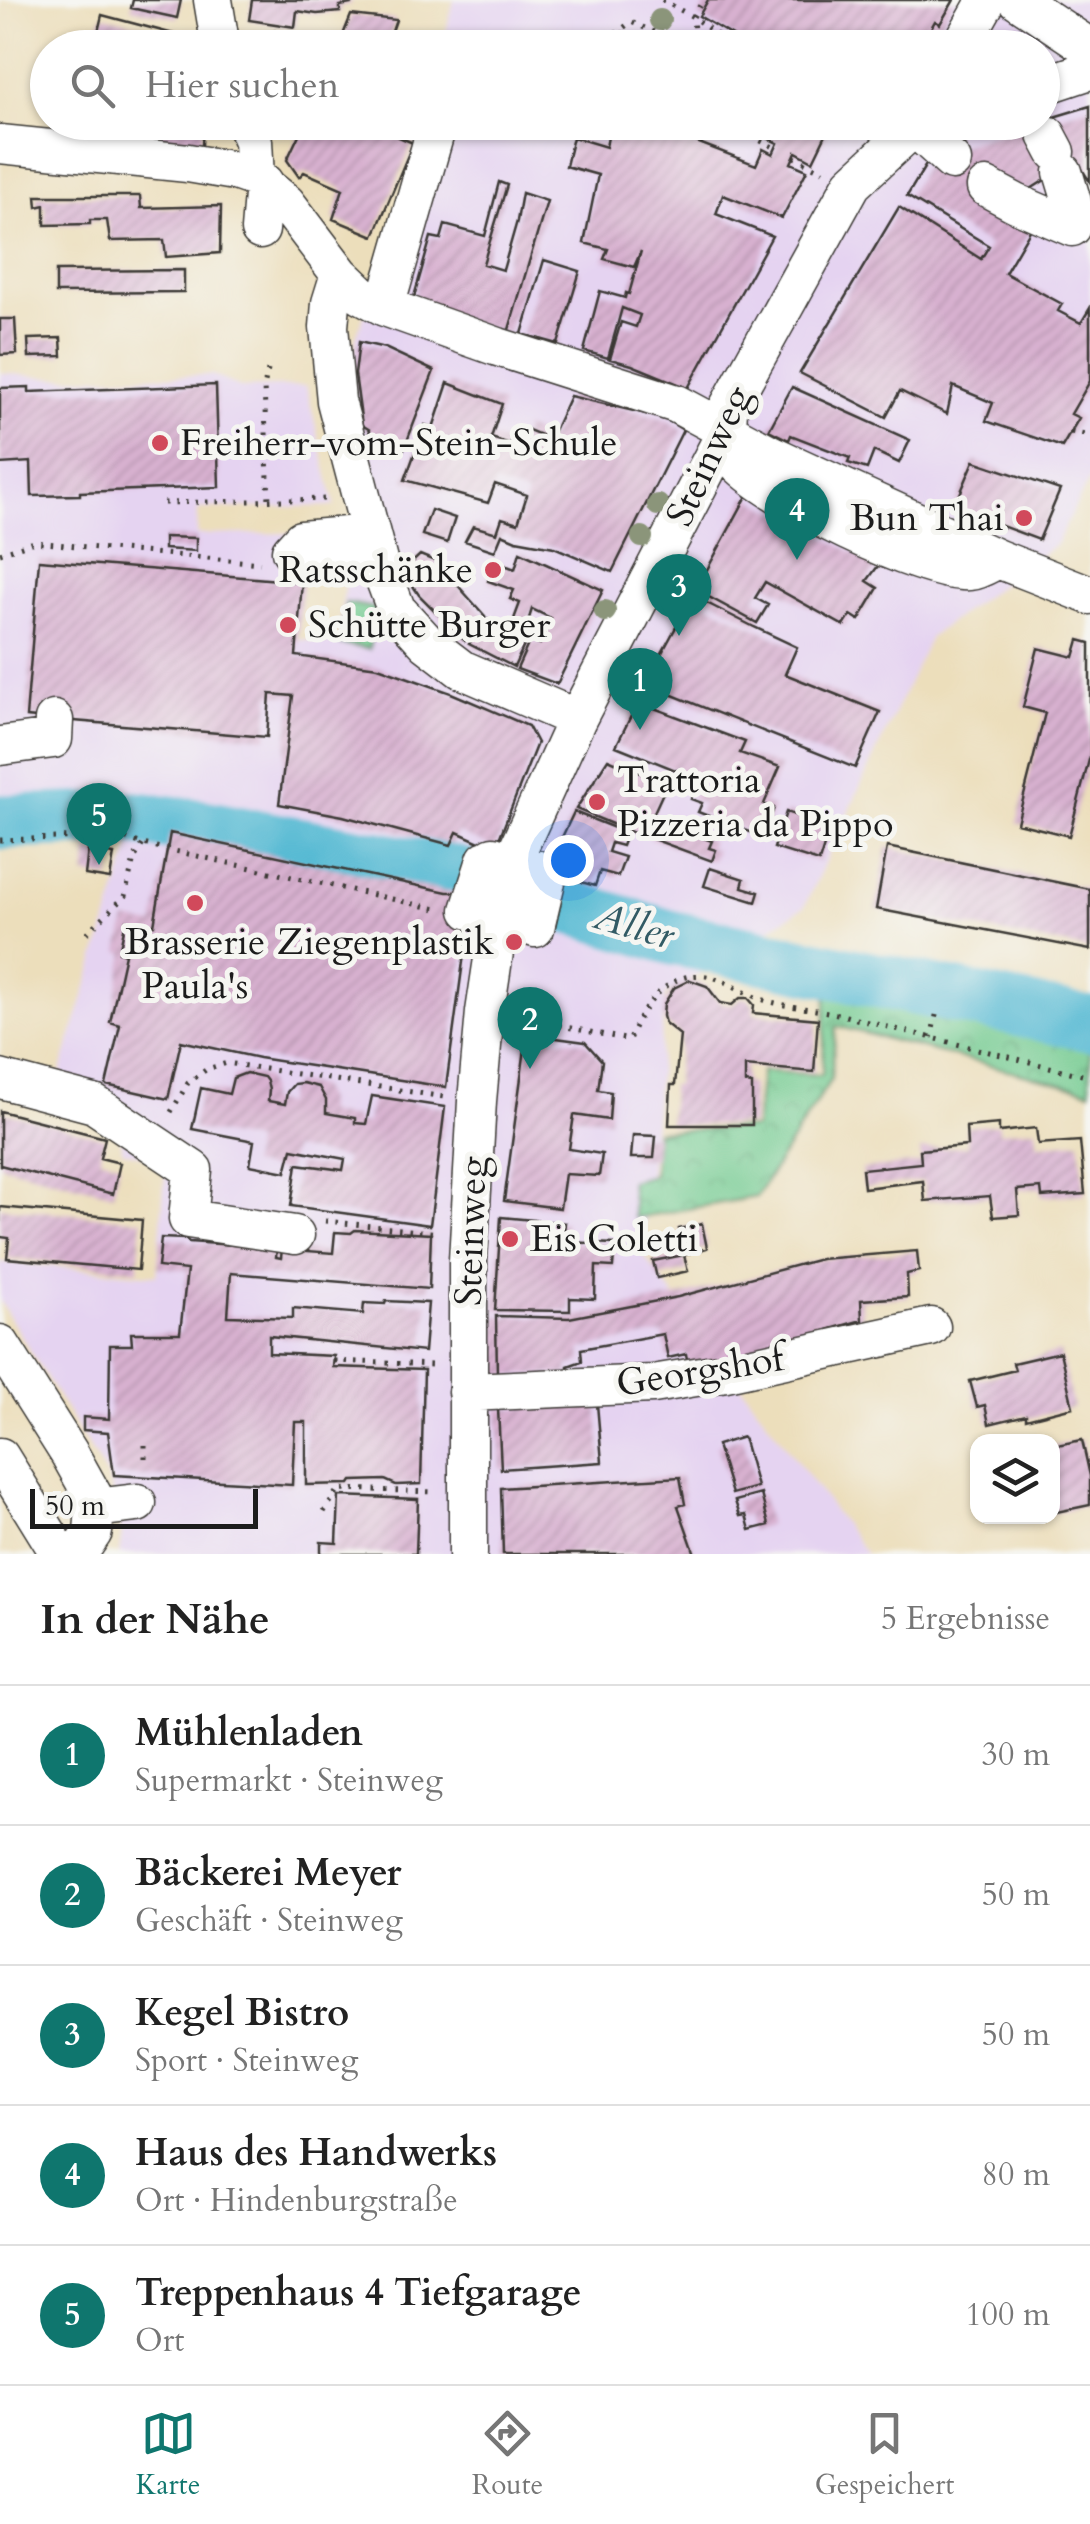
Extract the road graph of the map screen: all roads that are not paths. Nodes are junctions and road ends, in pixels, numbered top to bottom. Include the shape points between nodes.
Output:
1 (213, 0) edge
2 (987, 0) edge
3 (1018, 0) edge
4 (218, 30) edge
5 (970, 30) edge
6 (1090, 48) edge
7 (1090, 70) edge
8 (1060, 80) edge
9 (253, 140) edge
10 (433, 140) edge
11 (902, 140) edge
12 (934, 140) edge
13 (0, 144) edge
14 (1055, 153) dead end
15 (952, 160) dead end
16 (260, 181) junction
17 (986, 187) dead end
18 (260, 230) dead end
19 (340, 274) junction
20 (385, 307) junction
21 (727, 430) junction
22 (1090, 595) edge
23 (577, 719) junction
24 (54, 720) dead end
25 (0, 746) edge
26 (0, 1079) edge
27 (295, 1235) road end
28 (931, 1327) dead end
29 (0, 1344) edge
30 (467, 1379) junction
31 (0, 1457) edge
32 (137, 1503) dead end
33 (95, 1508) junction
34 (79, 1554) edge
35 (468, 1554) edge

1 - 4 street
2 - 5 street
3 - 6 street
7 - 8 street
9 - 16 street
10 - 20 street
11 - 21 street, Steinweg via 852,184 728,408
12 - 15 street, Steinweg
13 - 16 street via 188,163
14 - 17 street via 1072,202 1072,227
16 - 18 street
16 - 19 street via 286,203
19 - 20 street
19 - 23 street via 321,366 396,609 461,669
20 - 21 street via 659,396
21 - 22 street via 998,559
21 - 23 street, Steinweg
23 - 30 street, Steinweg via 512,862 486,860 470,910 499,922 476,1101
24 - 25 street via 53,739
26 - 27 street via 94,1104 193,1170 188,1219
28 - 30 street, Georgshof via 652,1384
29 - 33 street via 69,1453
30 - 35 street, Steinweg
31 - 34 street
32 - 33 street
33 - 34 street via 93,1532

